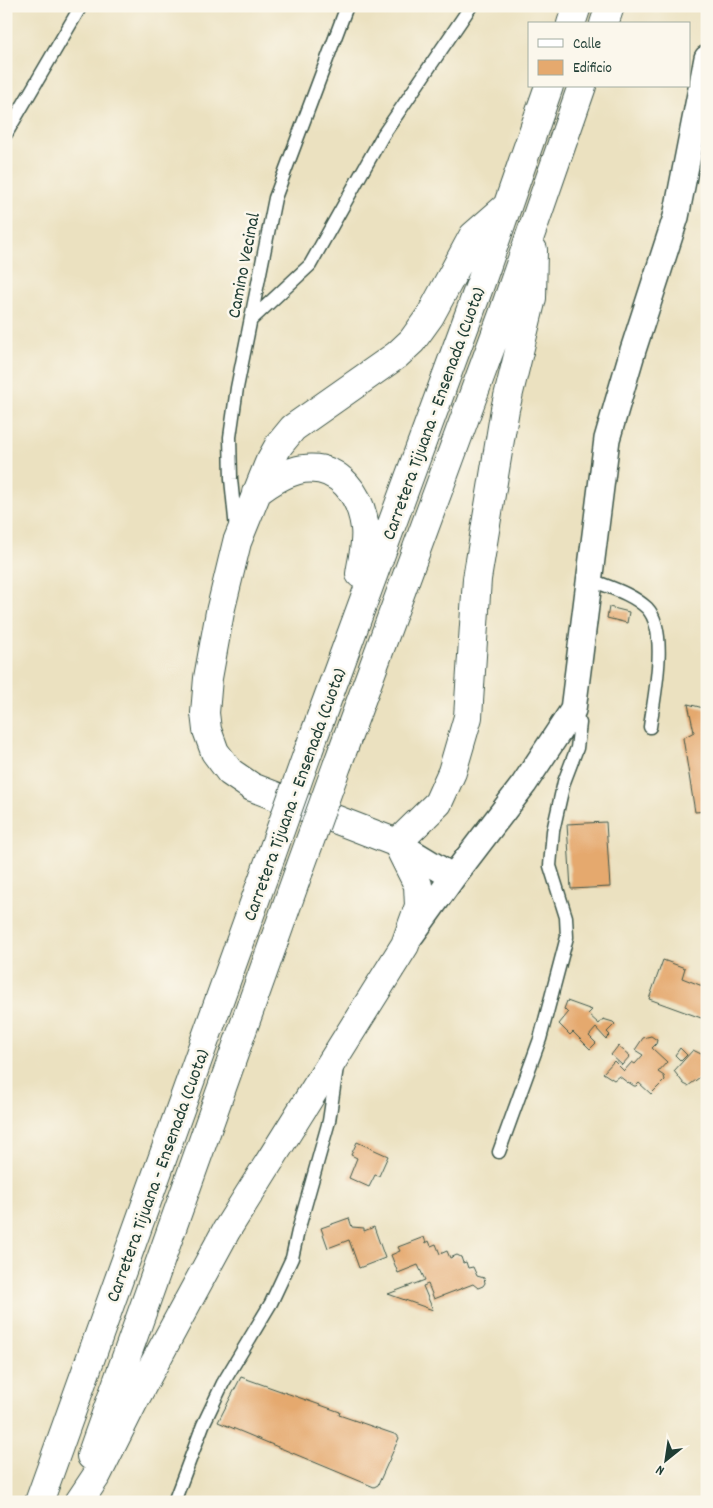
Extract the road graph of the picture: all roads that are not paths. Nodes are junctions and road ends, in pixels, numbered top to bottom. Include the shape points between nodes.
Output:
1 (81, 6) edge
2 (347, 6) edge
3 (471, 6) edge
4 (577, 6) edge
5 (610, 6) edge
6 (572, 22) edge
7 (605, 22) edge
8 (707, 58) edge
9 (548, 88) edge
10 (581, 88) edge
11 (6, 134) edge
12 (505, 208) junction
13 (533, 225) junction
14 (250, 320) junction
15 (256, 493) junction
16 (237, 542) junction
17 (589, 579) junction
18 (356, 618) junction
19 (573, 710) junction
20 (650, 727) dead end
21 (397, 843) junction
22 (453, 877) junction
23 (405, 945) junction
24 (340, 1050) junction
25 (499, 1152) dead end
26 (39, 1502) edge
27 (74, 1502) edge
28 (79, 1502) edge
29 (174, 1502) edge

1 - 11 lane
2 - 14 lane, Camino Vecinal via 275,198
3 - 14 lane via 383,135 310,265
4 - 6 highway
5 - 7 highway
8 - 17 street via 676,217 607,439
9 - 12 highway, Carretera Tijuana - Ensenada (Cuota)
10 - 13 highway, Carretera Tijuana - Ensenada (Cuota)
12 - 15 highway via 473,236 430,316 412,341 397,355 292,428 269,463
12 - 18 highway, Carretera Tijuana - Ensenada (Cuota) via 481,282
13 - 21 highway via 532,298 505,409 477,579 468,717 452,772 438,803
13 - 27 highway, Carretera Tijuana - Ensenada (Cuota), bridge
14 - 16 lane, Camino Vecinal via 230,437
15 - 16 highway
15 - 18 highway via 287,473 303,469 329,473 351,488 362,512 366,535
16 - 21 highway via 208,678 205,713 215,752 230,772 252,787
17 - 19 street
17 - 20 lane via 628,594 647,608 656,623 660,645
18 - 26 highway, Carretera Tijuana - Ensenada (Cuota), bridge
19 - 22 street via 524,784
19 - 25 lane via 580,723 577,748 564,782 553,831 550,866 566,917 567,937 540,1039
21 - 22 street
21 - 23 highway via 418,885 419,906
22 - 23 street
23 - 24 highway
24 - 28 highway via 226,1231 97,1475
24 - 29 lane via 329,1122 292,1258 271,1303 223,1383 203,1425

